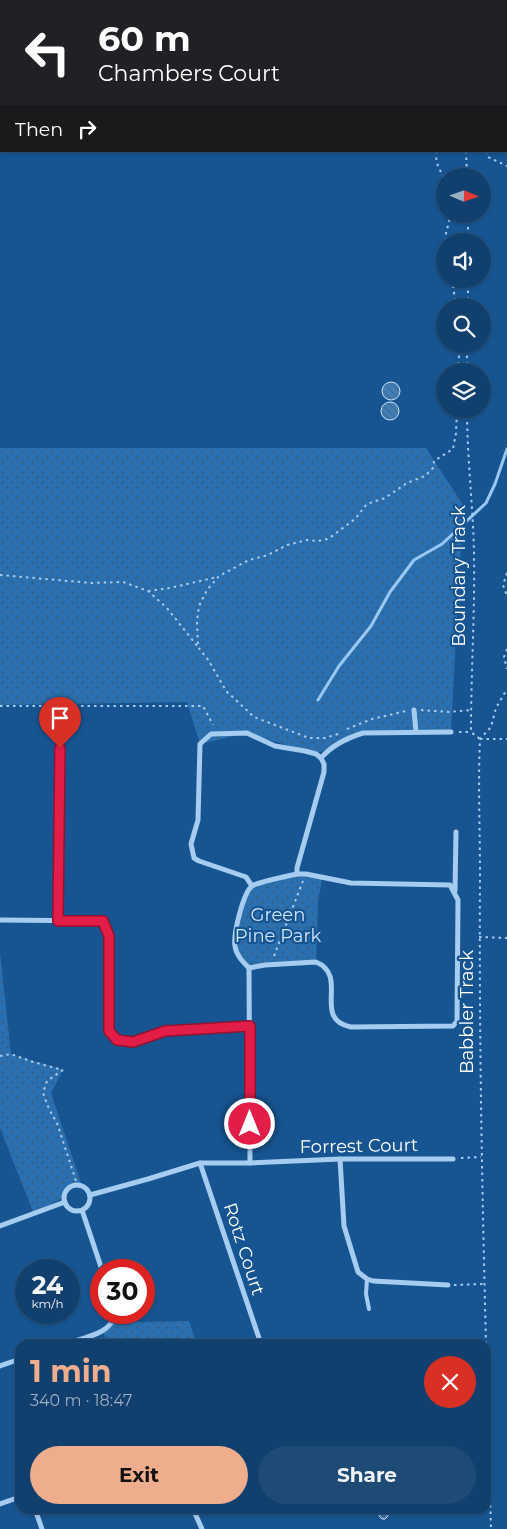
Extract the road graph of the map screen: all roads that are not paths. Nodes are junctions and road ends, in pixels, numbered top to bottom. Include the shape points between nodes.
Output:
1 (414, 710) road end
2 (60, 722) road end
3 (416, 732) junction
4 (451, 732) road end
5 (320, 758) junction
6 (456, 832) dead end
7 (297, 874) junction
8 (252, 886) junction
9 (455, 891) junction
10 (0, 920) edge
11 (58, 921) junction
12 (249, 968) junction
13 (250, 1026) junction
14 (340, 1159) junction
15 (453, 1159) road end
16 (200, 1163) junction
17 (250, 1163) junction
18 (90, 1195) junction
19 (65, 1202) junction
20 (82, 1210) junction
21 (0, 1226) edge
22 (98, 1259) edge
23 (368, 1279) junction
24 (448, 1285) road end
25 (369, 1308) dead end
26 (110, 1324) edge
27 (78, 1339) edge
28 (259, 1339) edge
29 (15, 1361) edge
30 (0, 1366) edge
31 (15, 1499) edge
32 (0, 1504) edge
33 (37, 1514) edge
34 (195, 1514) edge
35 (42, 1529) edge
36 (202, 1529) edge

1 - 3 street
2 - 11 street
3 - 4 street
3 - 5 street via 363,733 339,743
5 - 7 street via 324,772
5 - 8 street via 305,751 275,746 247,733 211,734 200,744 198,820 191,844 194,858 246,877
6 - 9 street
7 - 8 street
7 - 9 street via 351,883 450,885
8 - 12 street via 246,895 234,937 240,958
9 - 12 street via 458,900 458,1015 453,1026 343,1025 336,1022 333,1015 331,976 323,964
10 - 11 street
11 - 13 street via 103,921 107,928 109,1031 117,1040 133,1042 165,1031
12 - 13 street
13 - 17 street
14 - 15 street, Forrest Court
14 - 17 street, Forrest Court
14 - 23 street via 344,1226 358,1272
16 - 17 street, Forrest Court
16 - 18 street, Forrest Court
16 - 28 street, Rotz Court
18 - 19 street via 77,1184 68,1188
18 - 20 street via 89,1203
19 - 20 street via 71,1209
19 - 21 street
20 - 22 street
23 - 24 street
23 - 25 lane via 366,1294
26 - 27 street
29 - 30 street
31 - 32 street
33 - 35 street
34 - 36 street

